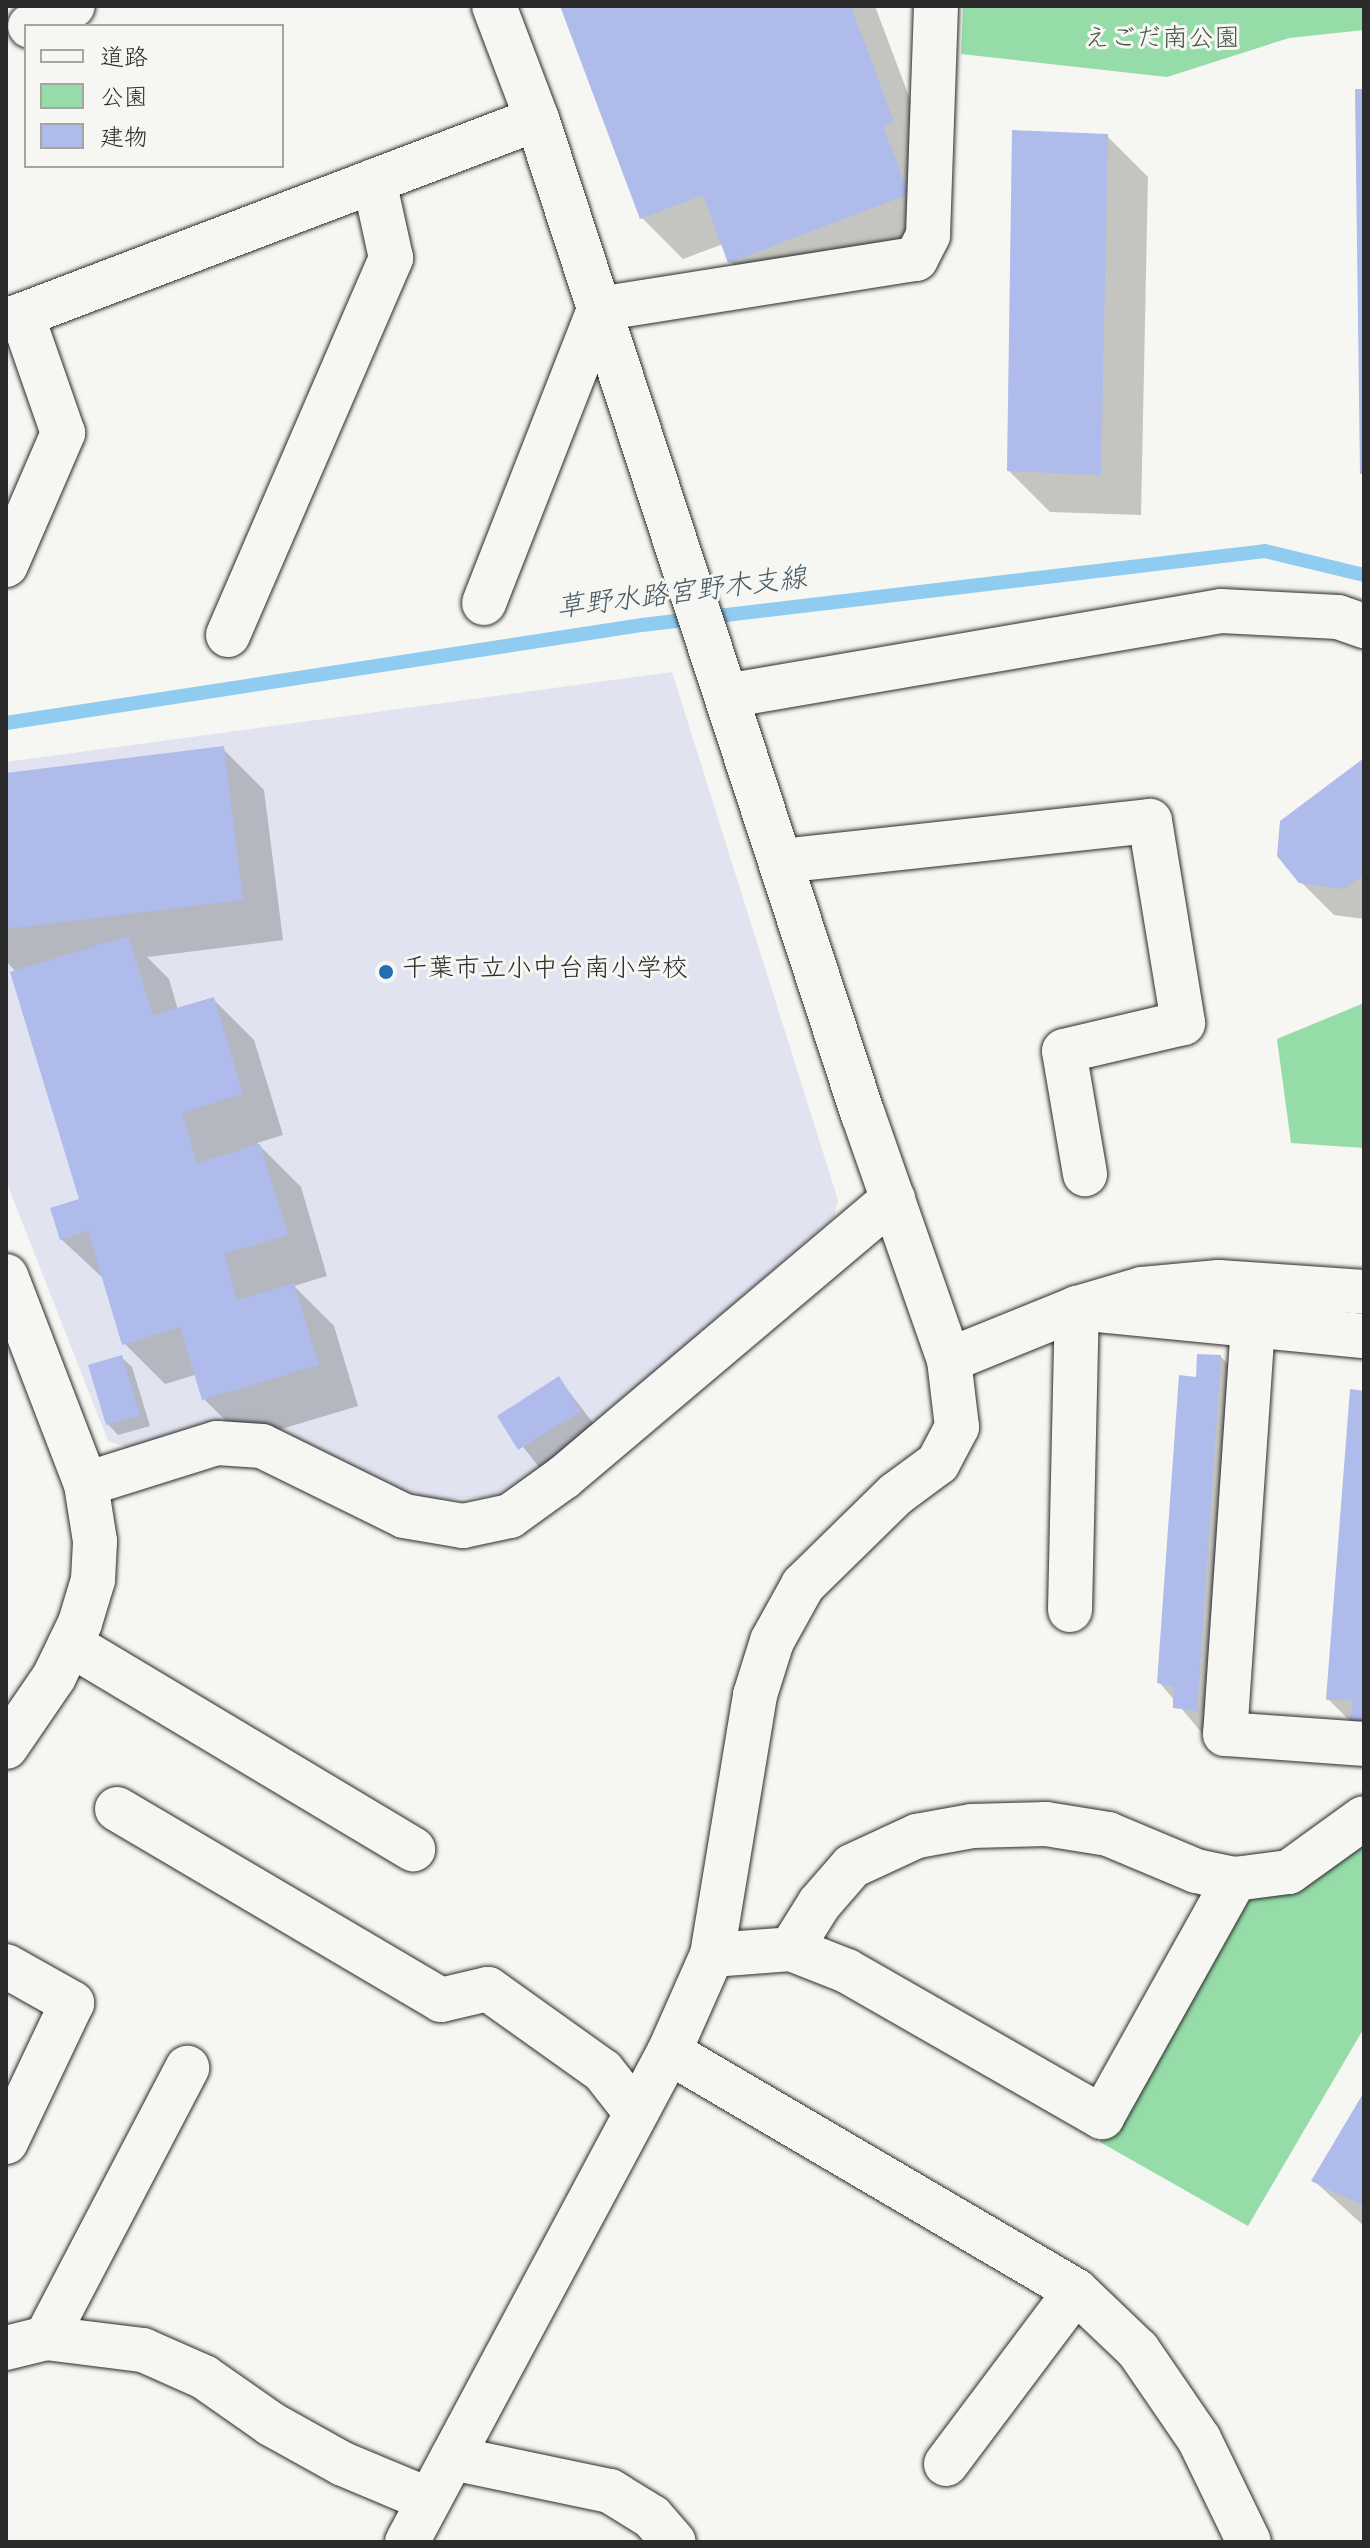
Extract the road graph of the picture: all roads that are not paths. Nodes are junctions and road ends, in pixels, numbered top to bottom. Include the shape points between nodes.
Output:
1 (73, 6) edge
2 (494, 6) edge
3 (936, 6) edge
4 (34, 24) edge
5 (537, 119) junction
6 (374, 181) junction
7 (599, 309) junction
8 (14, 318) edge
9 (6, 565) edge
10 (484, 603) dead end
11 (1364, 626) edge
12 (228, 635) dead end
13 (726, 696) junction
14 (781, 861) junction
15 (1085, 1174) dead end
16 (893, 1199) junction
17 (6, 1276) edge
18 (1364, 1292) edge
19 (1077, 1308) junction
20 (1253, 1325) junction
21 (1364, 1336) edge
22 (949, 1360) junction
23 (86, 1484) junction
24 (1070, 1610) dead end
25 (70, 1644) junction
26 (1364, 1744) edge
27 (6, 1747) edge
28 (117, 1809) dead end
29 (1364, 1818) edge
30 (413, 1849) dead end
31 (1235, 1879) junction
32 (791, 1949) junction
33 (712, 1955) junction
34 (6, 1966) edge
35 (669, 2052) junction
36 (187, 2068) dead end
37 (636, 2113) junction
38 (6, 2142) edge
39 (1076, 2291) junction
40 (26, 2343) edge
41 (452, 2458) junction
42 (946, 2464) dead end
43 (429, 2500) junction
44 (407, 2542) edge
45 (674, 2542) edge
46 (1249, 2542) edge

1 - 4 street
2 - 5 street
3 - 7 street via 928,235 916,259
5 - 6 street
5 - 7 street
6 - 8 street
6 - 12 street via 391,258
7 - 10 street
7 - 13 street
8 - 9 street via 63,433
11 - 13 street via 1338,617 1221,611
13 - 14 street
14 - 15 street via 1150,821 1183,1023 1064,1051
14 - 16 street
16 - 22 street
16 - 23 street via 564,1477 510,1516 463,1526 404,1516 262,1446 217,1443
17 - 23 street
18 - 19 street via 1219,1282 1142,1289
19 - 20 street
19 - 22 street
19 - 24 street
20 - 21 street
20 - 26 street via 1225,1734
22 - 33 street via 957,1427 938,1463 896,1494 803,1585 772,1641 755,1695
23 - 25 street via 95,1541 93,1580
25 - 27 street
25 - 30 street
28 - 37 street via 441,2000 488,1989 603,2071
29 - 31 street via 1289,1872
31 - 32 street via 1196,1871 1108,1834 1046,1824 972,1826 917,1836 852,1866 819,1904
31 - 32 street via 1102,2117 847,1971
32 - 33 street
33 - 35 street
34 - 38 street via 72,2003
35 - 37 street
35 - 39 street
36 - 40 street
37 - 41 street
39 - 42 street
39 - 46 street via 1138,2350 1199,2439
40 - 43 street via 143,2350 204,2377 271,2424 343,2464
41 - 43 street
41 - 45 street via 610,2491 652,2517
43 - 44 street

